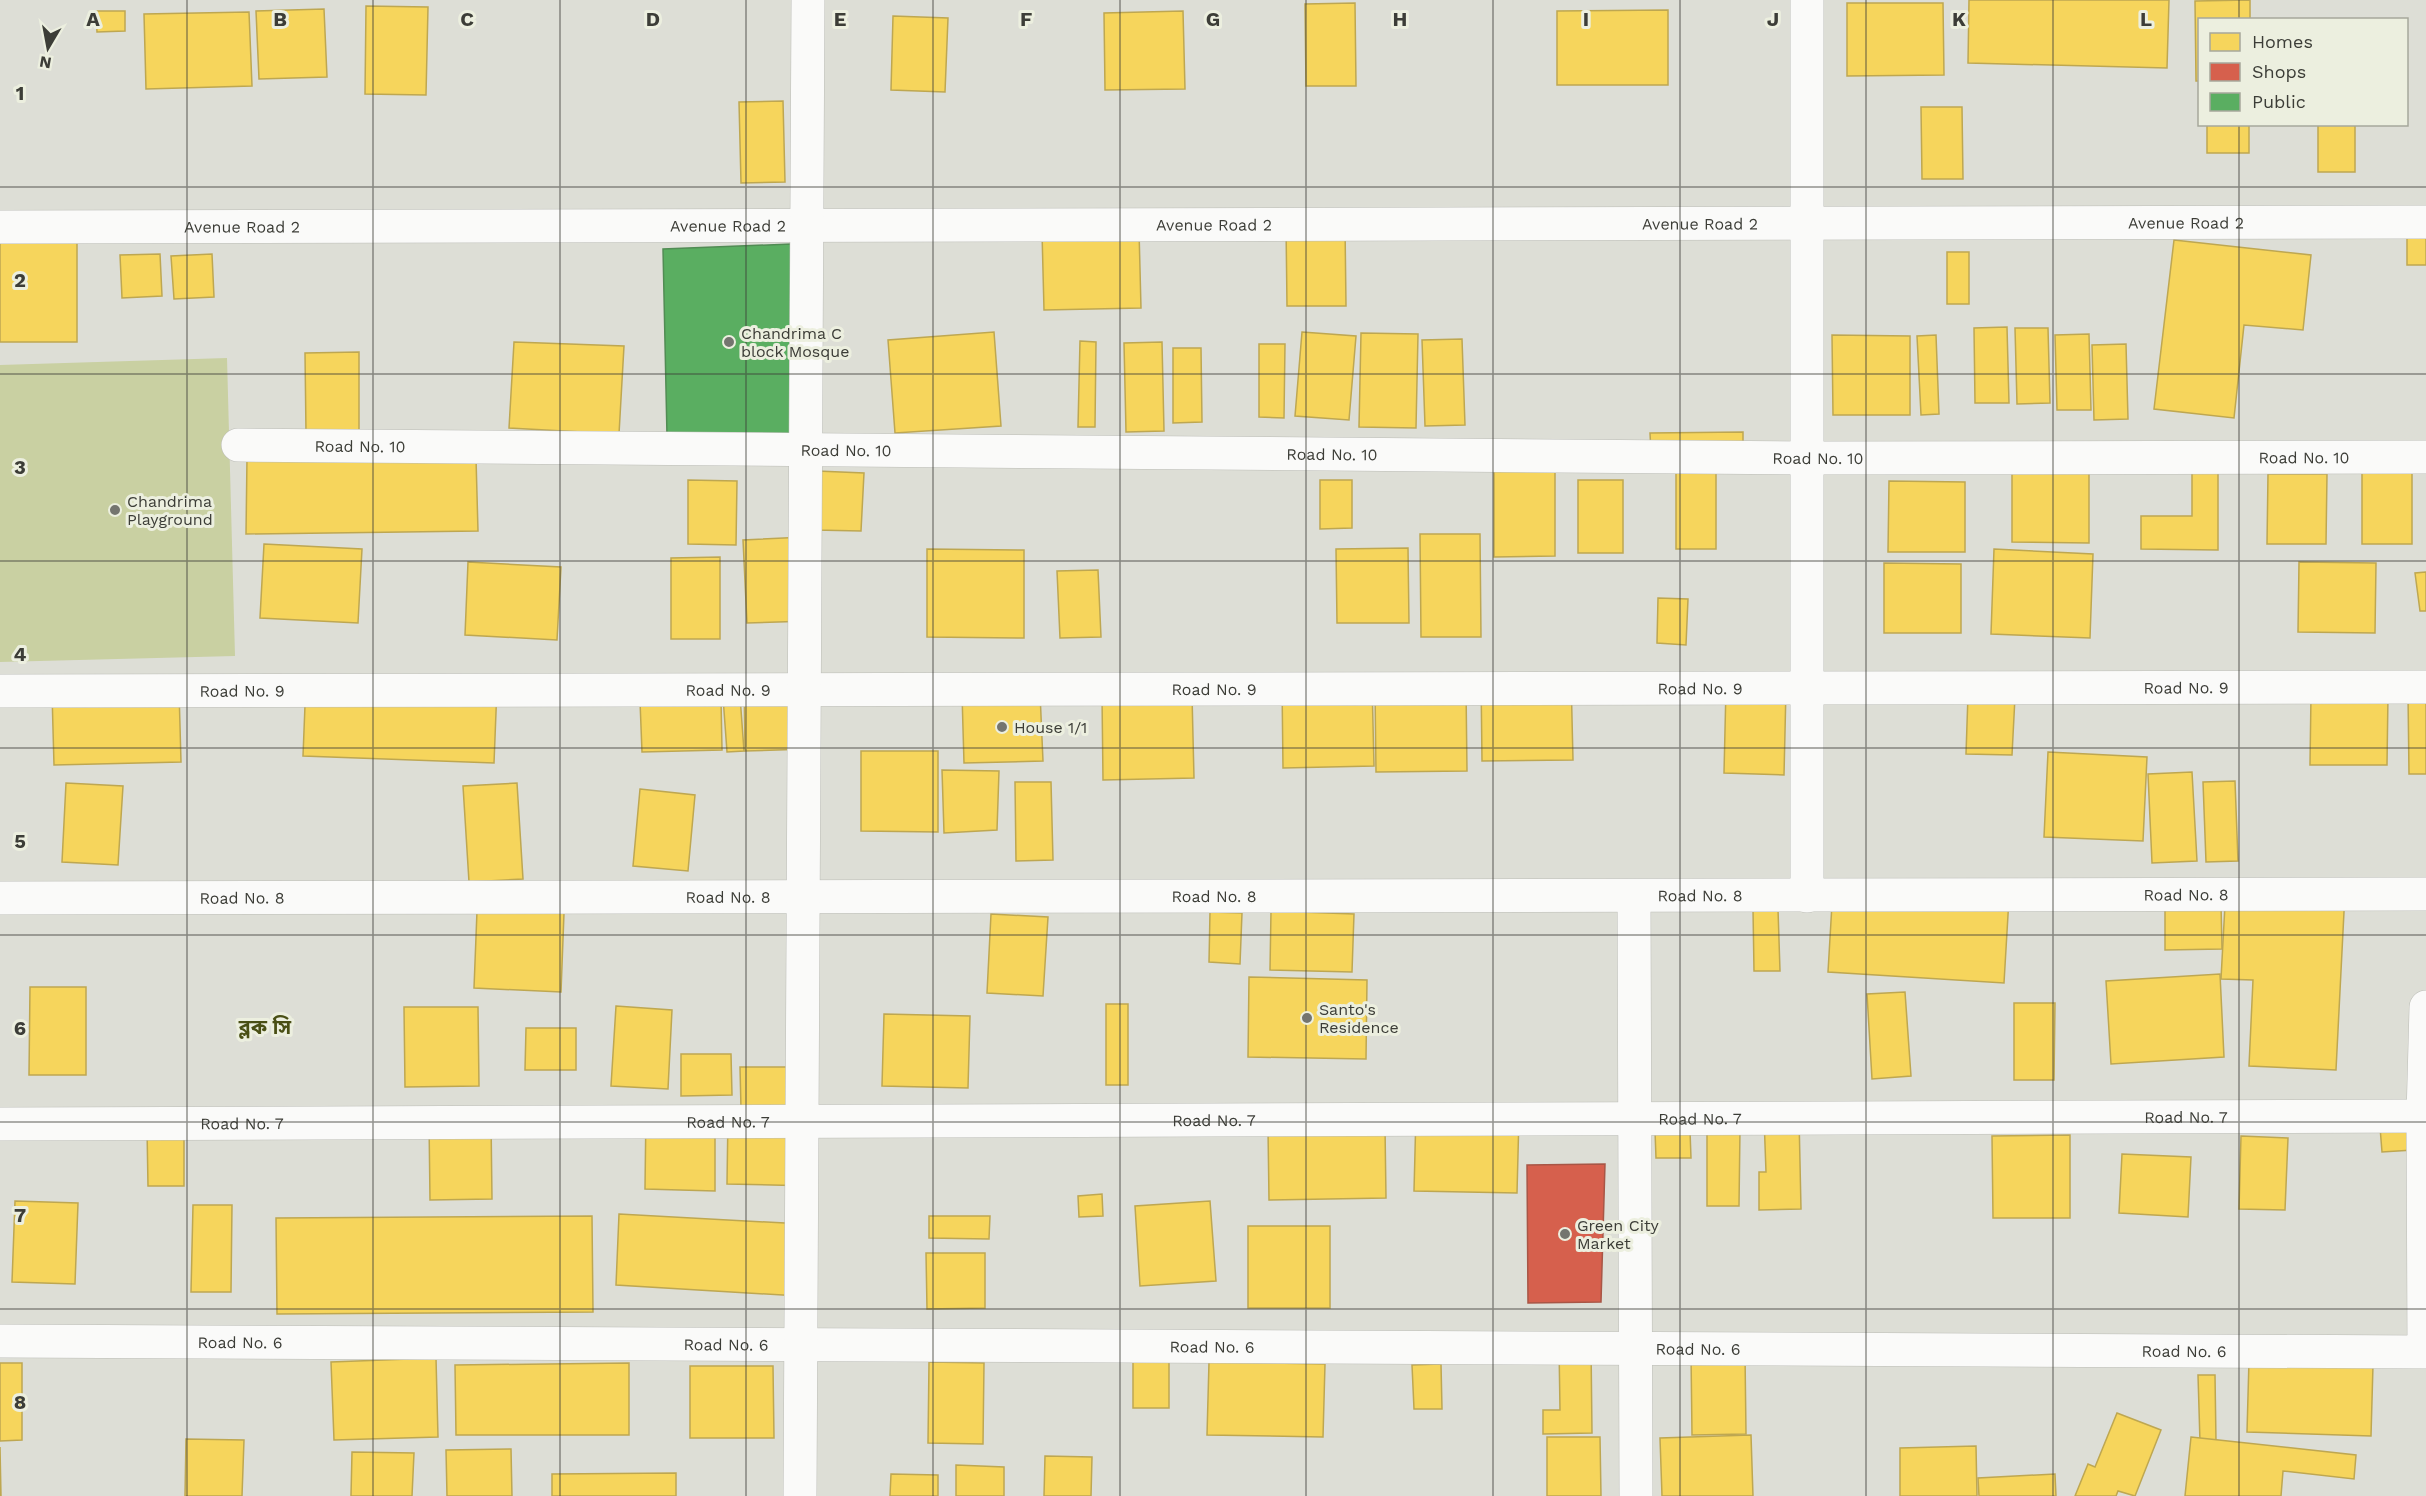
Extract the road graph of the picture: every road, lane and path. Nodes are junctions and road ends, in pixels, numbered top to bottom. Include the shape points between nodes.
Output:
1 (808, 0) edge
2 (1808, 0) edge
3 (2426, 222) edge
4 (1808, 223) junction
5 (807, 225) junction
6 (0, 227) edge
7 (238, 445) dead end
8 (806, 448) junction
9 (2426, 457) edge
10 (1807, 458) junction
11 (2426, 687) edge
12 (1807, 688) junction
13 (804, 690) junction
14 (0, 691) edge
15 (2426, 894) edge
16 (1634, 896) junction
17 (1807, 896) junction
18 (803, 897) junction
19 (0, 898) edge
20 (2426, 1007) edge
21 (2425, 1116) edge
22 (1634, 1118) junction
23 (802, 1121) junction
24 (0, 1124) edge
25 (0, 1341) edge
26 (801, 1344) junction
27 (1635, 1349) junction
28 (800, 1496) edge
29 (1636, 1496) edge

1 - 5 street
2 - 4 street
3 - 4 street, Avenue Road 2
4 - 5 street, Avenue Road 2
4 - 10 street
5 - 6 street, Avenue Road 2
5 - 8 street
7 - 8 street, Road No. 10
8 - 10 street, Road No. 10
8 - 13 street
9 - 10 street, Road No. 10
10 - 12 street
11 - 12 street, Road No. 9
12 - 13 street, Road No. 9
12 - 17 street
13 - 14 street, Road No. 9
13 - 18 street
15 - 17 street, Road No. 8
16 - 17 street, Road No. 8
16 - 18 street, Road No. 8
16 - 22 street
18 - 19 street, Road No. 8
18 - 23 street
20 - 21 street
21 - 22 street, Road No. 7
21 - 27 street, Road No. 6 via 2424,1352
22 - 23 street, Road No. 7
22 - 27 street
23 - 24 street, Road No. 7
23 - 26 street
25 - 26 street, Road No. 6
26 - 27 street, Road No. 6
26 - 28 street
27 - 29 street

